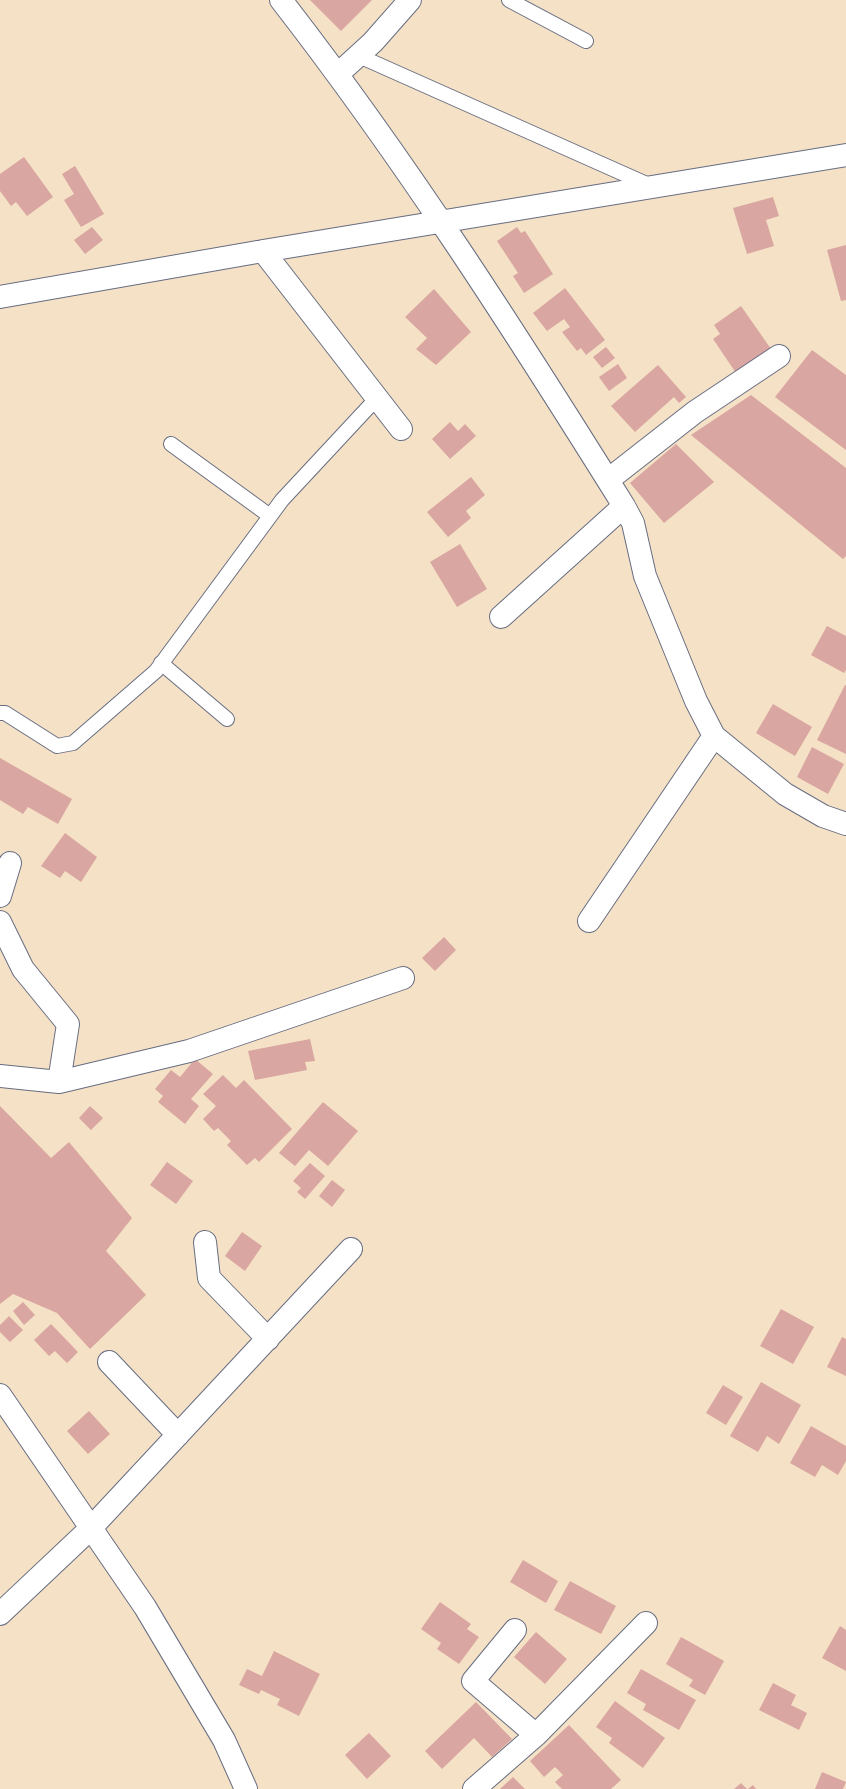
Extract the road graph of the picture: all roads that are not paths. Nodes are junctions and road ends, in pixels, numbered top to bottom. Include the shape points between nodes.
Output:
1 (281, 0) edge
2 (410, 0) edge
3 (509, 0) edge
4 (586, 41) dead end
5 (359, 56) junction
6 (338, 74) junction
7 (846, 155) edge
8 (654, 187) junction
9 (442, 221) junction
10 (263, 251) junction
11 (0, 297) edge
12 (779, 356) dead end
13 (377, 398) junction
14 (401, 429) dead end
15 (171, 444) dead end
16 (608, 480) junction
17 (624, 506) junction
18 (270, 516) junction
19 (501, 617) dead end
20 (161, 663) junction
21 (0, 713) edge
22 (227, 719) dead end
23 (714, 736) junction
24 (846, 824) edge
25 (10, 863) dead end
26 (0, 896) edge
27 (588, 921) dead end
28 (0, 922) edge
29 (403, 978) dead end
30 (0, 1076) edge
31 (59, 1082) junction
32 (204, 1242) dead end
33 (351, 1249) dead end
34 (268, 1339) junction
35 (108, 1362) dead end
36 (0, 1395) edge
37 (178, 1435) junction
38 (90, 1529) junction
39 (0, 1614) edge
40 (646, 1622) dead end
41 (515, 1630) dead end
42 (536, 1735) junction
43 (246, 1789) edge
44 (474, 1789) edge

1 - 6 street
2 - 5 street
3 - 4 lane
5 - 6 street
5 - 8 lane
6 - 9 street
7 - 8 street
8 - 9 street
9 - 10 street
9 - 16 street
10 - 11 street
10 - 13 street
12 - 16 street via 695,412
13 - 14 street
13 - 18 lane
15 - 18 lane
16 - 17 street
17 - 19 street
17 - 23 street via 633,523 645,576 696,701
18 - 20 lane
20 - 21 lane via 156,671 73,743 57,746
20 - 22 lane
23 - 24 street via 785,794 823,816
23 - 27 street
25 - 26 street
28 - 31 street via 23,969 68,1024
29 - 31 street via 189,1051
30 - 31 street
32 - 34 street via 209,1278
33 - 34 street
34 - 37 street
35 - 37 street
36 - 38 street
37 - 38 street
38 - 39 street
38 - 43 street via 145,1607 224,1740
40 - 42 street
41 - 42 street via 473,1681
42 - 44 street

